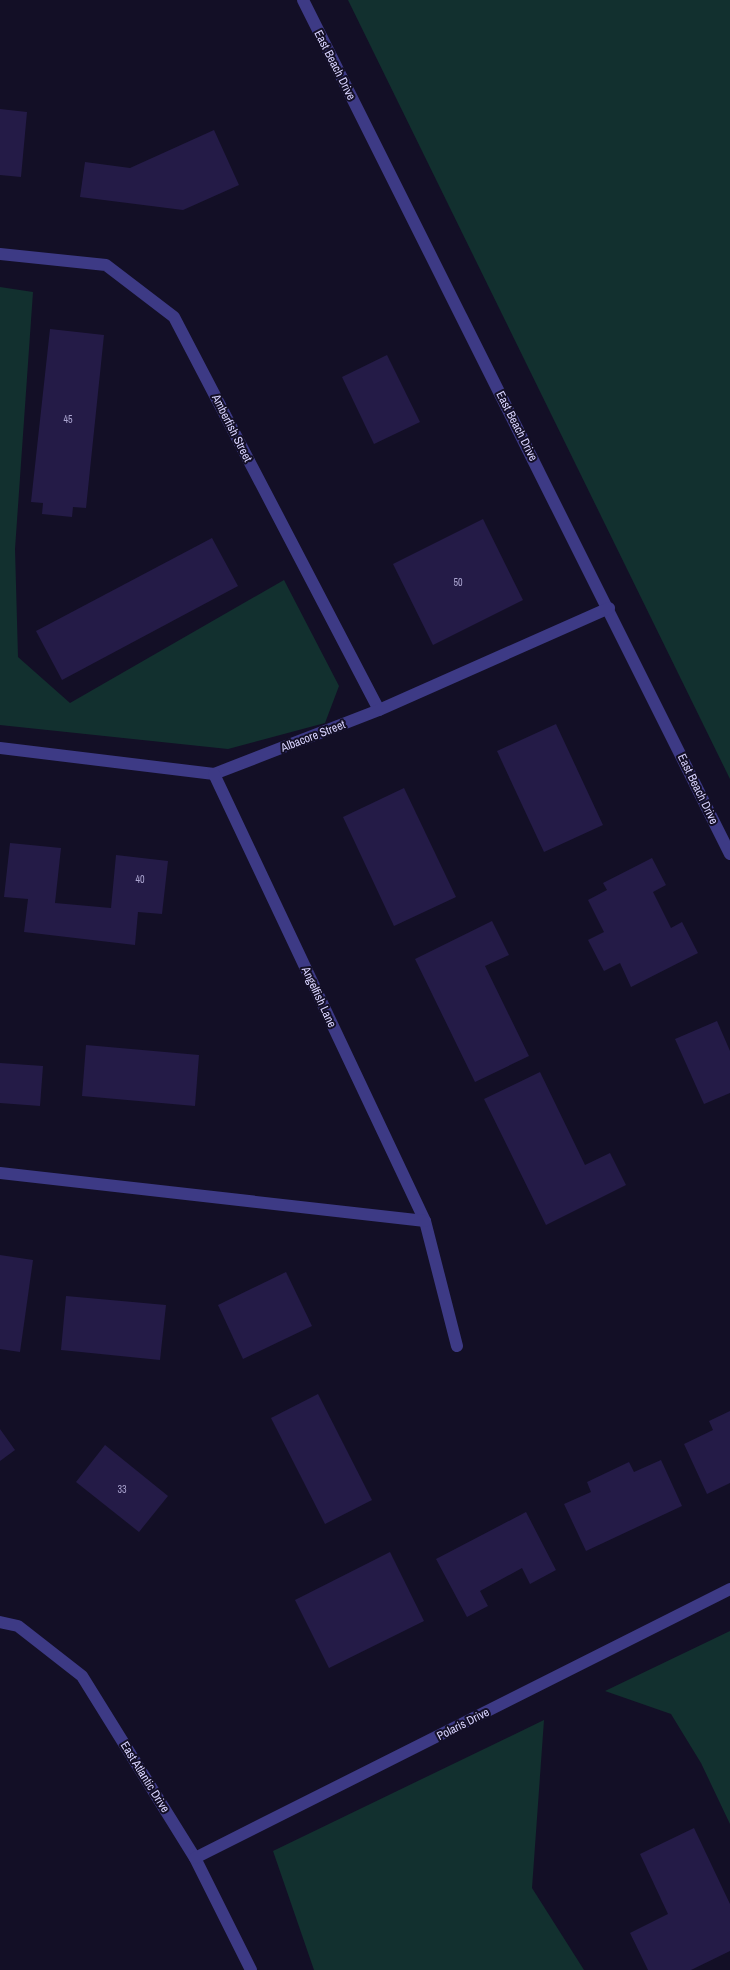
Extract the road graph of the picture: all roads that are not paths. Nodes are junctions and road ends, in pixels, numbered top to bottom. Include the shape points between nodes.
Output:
1 (303, 0) edge
2 (0, 254) edge
3 (608, 608) junction
4 (379, 710) junction
5 (0, 748) edge
6 (214, 774) junction
7 (730, 854) edge
8 (0, 1173) edge
9 (425, 1221) junction
10 (457, 1346) dead end
11 (730, 1589) edge
12 (0, 1622) edge
13 (195, 1858) junction
14 (250, 1970) edge

1 - 3 street, East Beach Drive
2 - 4 street, Amberfish Street via 106,266 174,317
3 - 4 street, Albacore Street
3 - 7 street, East Beach Drive
4 - 6 street, Albacore Street
5 - 6 street, Albacore Street
6 - 9 street, Angelfish Lane
8 - 9 street
9 - 10 street, Angelfish Lane
11 - 13 street, Polaris Drive
12 - 13 street, East Atlantic Drive via 18,1626 82,1676
13 - 14 street, East Atlantic Drive

